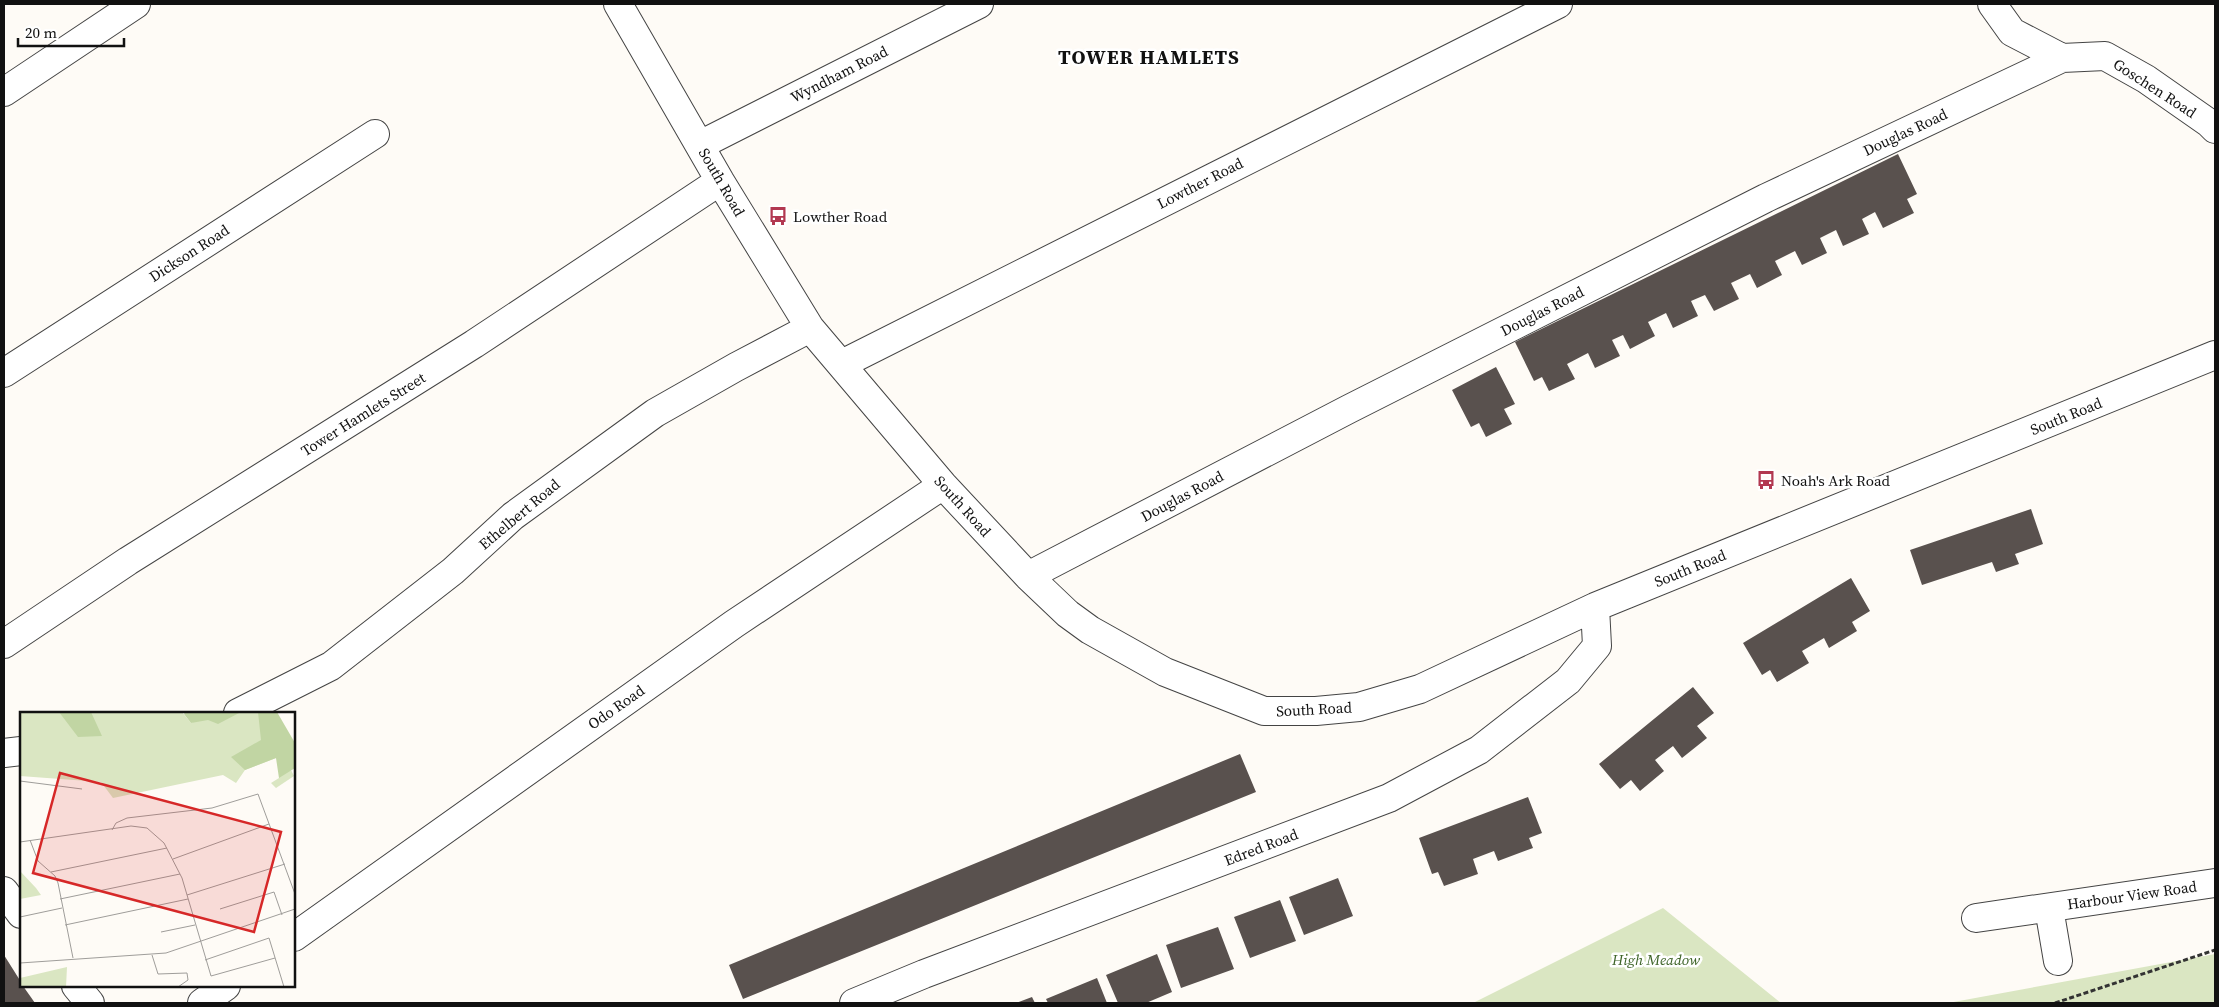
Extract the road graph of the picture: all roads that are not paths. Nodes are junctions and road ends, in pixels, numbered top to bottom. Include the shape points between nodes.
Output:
1 (136, 4) edge
2 (618, 4) edge
3 (979, 4) edge
4 (1558, 4) edge
5 (1992, 4) edge
6 (2062, 58) junction
7 (4, 92) edge
8 (2215, 129) edge
9 (375, 134) dead end
10 (700, 145) junction
11 (720, 181) junction
12 (810, 328) junction
13 (2215, 355) edge
14 (842, 364) junction
15 (4, 373) edge
16 (943, 485) junction
17 (1028, 576) junction
18 (1594, 607) junction
19 (4, 644) edge
20 (240, 712) edge
21 (20, 751) edge
22 (4, 753) edge
23 (2215, 883) edge
24 (4, 891) edge
25 (2049, 908) junction
26 (20, 913) edge
27 (1976, 918) dead end
28 (295, 936) edge
29 (2058, 961) dead end
30 (77, 987) edge
31 (225, 987) edge
32 (90, 1003) edge
33 (202, 1003) edge
34 (854, 1003) edge

1 - 7 street
2 - 10 street, South Road
3 - 10 street, Wyndham Road
4 - 14 street, Lowther Road
5 - 6 street via 2012,32
6 - 8 street, Goschen Road via 2106,56 2146,79
6 - 17 street, Douglas Road via 1766,198
9 - 15 street, Dickson Road
10 - 11 street, South Road
11 - 12 street, South Road
11 - 19 street, Tower Hamlets Street via 474,344 128,561
12 - 14 street, South Road
12 - 20 street, Ethelbert Road via 655,413 513,516 453,571 331,666
13 - 18 street, South Road
14 - 16 street, South Road
16 - 17 street, South Road
16 - 28 street, Odo Road via 734,624
17 - 18 street, South Road via 1090,630 1165,672 1264,711 1359,707 1420,688
18 - 34 street, Edred Road via 1597,646 1568,681 1479,750 1389,798
21 - 22 street
23 - 25 street, Harbour View Road
24 - 26 street
25 - 27 street, Harbour View Road
25 - 29 street, Harbour View Road
30 - 32 street
31 - 33 street

